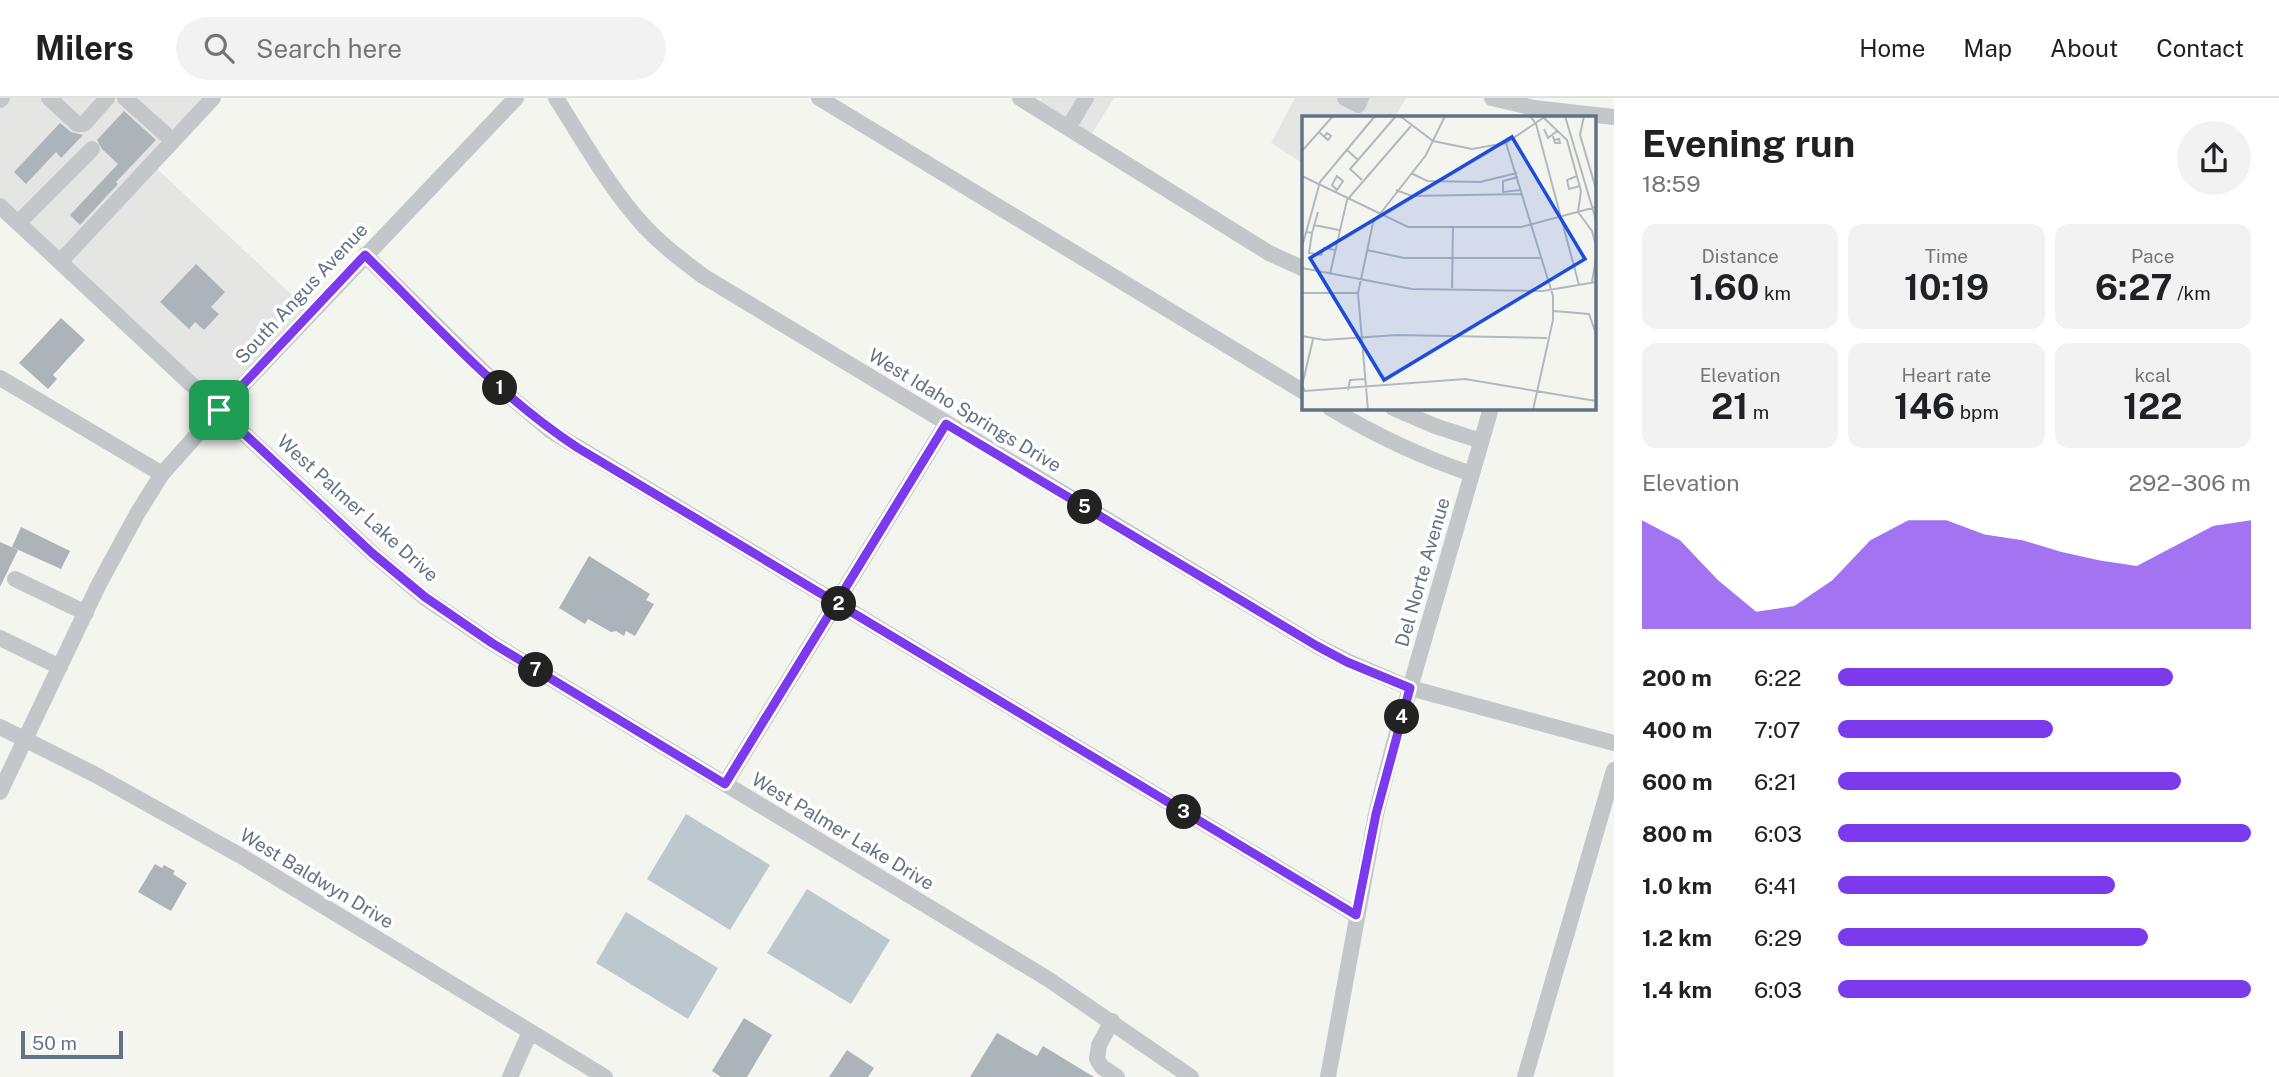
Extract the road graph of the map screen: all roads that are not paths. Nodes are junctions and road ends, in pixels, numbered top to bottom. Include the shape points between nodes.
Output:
1 (49, 98) edge
2 (107, 98) edge
3 (125, 98) edge
4 (213, 98) edge
5 (516, 98) edge
6 (556, 98) edge
7 (819, 98) edge
8 (1020, 98) edge
9 (1086, 98) edge
10 (1345, 98) edge
11 (1361, 98) edge
12 (1492, 98) edge
13 (1556, 114) edge
14 (1595, 116) edge
15 (1596, 116) edge
16 (1614, 117) edge
17 (1068, 128) junction
18 (173, 141) junction
19 (92, 149) dead end
20 (0, 206) edge
21 (19, 223) junction
22 (365, 255) junction
23 (60, 262) junction
24 (1302, 268) edge
25 (0, 378) edge
26 (1302, 391) edge
27 (219, 410) junction
28 (1334, 410) edge
29 (1398, 410) edge
30 (1490, 410) edge
31 (946, 424) junction
32 (1481, 441) junction
33 (162, 474) junction
34 (1472, 474) junction
35 (16, 579) dead end
36 (837, 603) junction
37 (86, 613) junction
38 (0, 638) edge
39 (60, 667) junction
40 (1410, 688) junction
41 (0, 727) edge
42 (26, 739) junction
43 (1614, 743) edge
44 (1614, 771) edge
45 (725, 784) junction
46 (0, 792) edge
47 (1356, 915) junction
48 (1112, 1021) junction
49 (530, 1032) junction
50 (1173, 1072) edge
51 (510, 1077) edge
52 (605, 1077) edge
53 (1117, 1077) edge
54 (1191, 1077) edge
55 (1328, 1077) edge
56 (1525, 1077) edge

1 - 2 street via 77,124 84,124
3 - 18 street
4 - 18 street
5 - 22 street, South Angus Avenue
6 - 31 street, West Idaho Springs Drive via 630,209 666,248 703,276
7 - 26 street
8 - 17 street
9 - 17 street
10 - 11 street via 1358,105
12 - 13 street
13 - 14 street
15 - 16 street
17 - 24 street via 1269,253
18 - 23 street
19 - 21 street
20 - 21 street, West Palmer Lake Drive
21 - 23 street, West Palmer Lake Drive
22 - 27 street, South Angus Avenue
22 - 36 street via 500,388 551,431
23 - 27 street, West Palmer Lake Drive
25 - 33 street
27 - 33 street, South Angus Avenue
27 - 45 street, West Palmer Lake Drive via 425,597 492,643
28 - 34 street via 1385,439
29 - 32 street
30 - 32 street, Del Norte Avenue
31 - 36 street
31 - 40 street, West Idaho Springs Drive via 1317,646
32 - 34 street, Del Norte Avenue
33 - 37 street, South Angus Avenue
34 - 40 street, Del Norte Avenue
35 - 37 street
36 - 45 street
36 - 47 street
37 - 39 street, South Angus Avenue
38 - 39 street
39 - 42 street, South Angus Avenue
40 - 43 street, West Idaho Springs Drive
40 - 47 street, Del Norte Avenue via 1376,814
41 - 42 street, West Baldwyn Drive
42 - 46 street, South Angus Avenue
42 - 49 street, West Baldwyn Drive via 241,856
44 - 56 street
45 - 48 street, West Palmer Lake Drive
47 - 55 street, Del Norte Avenue
48 - 50 street, West Palmer Lake Drive
48 - 53 street via 1097,1059
49 - 51 street
49 - 52 street, West Baldwyn Drive
50 - 54 street, West Palmer Lake Drive

